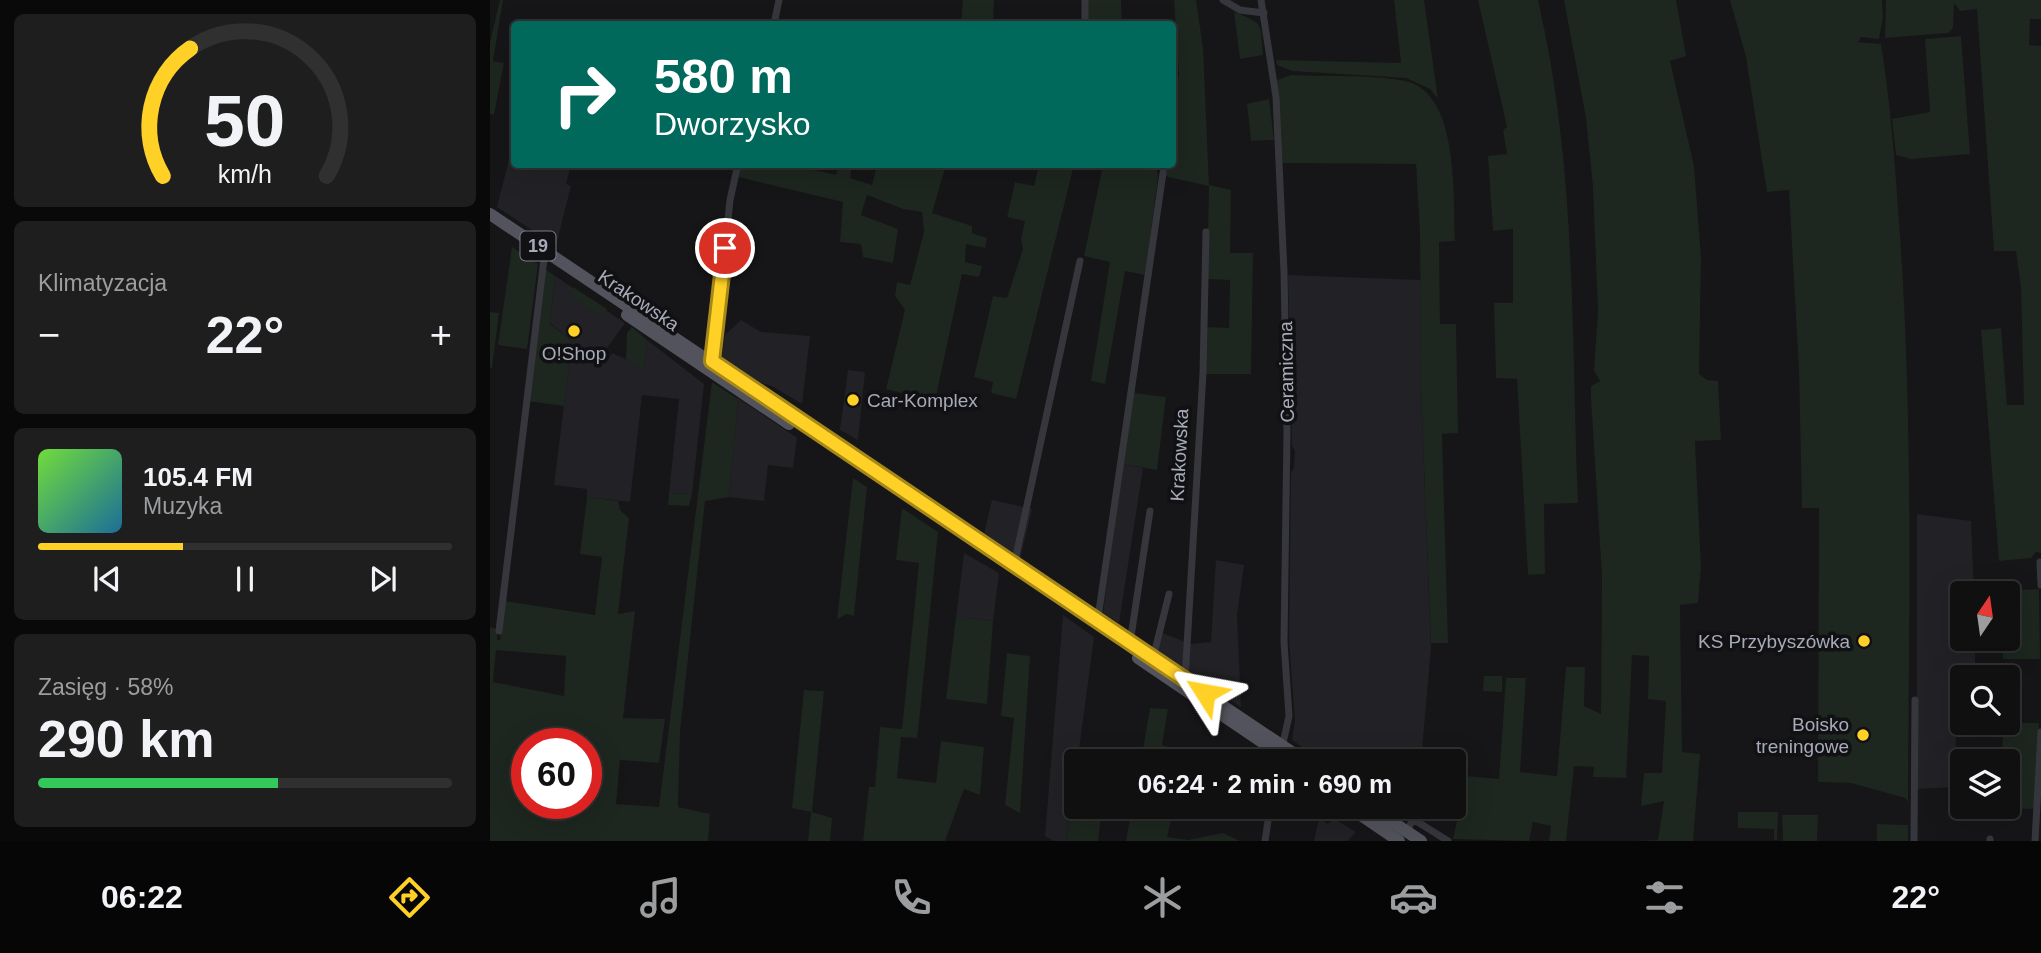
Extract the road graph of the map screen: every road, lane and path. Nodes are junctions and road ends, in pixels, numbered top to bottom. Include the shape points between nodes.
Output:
1 (779, 0) edge
2 (1085, 0) edge
3 (1223, 0) edge
4 (1261, 0) edge
5 (1264, 13) junction
6 (775, 21) edge
7 (1085, 21) edge
8 (735, 168) edge
9 (1163, 173) dead end
10 (490, 214) edge
11 (490, 223) edge
12 (1206, 232) dead end
13 (544, 259) junction
14 (1080, 261) dead end
15 (709, 365) junction
16 (1150, 512) dead end
17 (2040, 562) edge
18 (1014, 565) junction
19 (2041, 585) edge
20 (1169, 594) dead end
21 (1095, 619) junction
22 (499, 631) dead end
23 (1130, 643) junction
24 (1153, 658) junction
25 (1185, 680) junction
26 (1915, 700) dead end
27 (2041, 732) edge
28 (1273, 749) edge
29 (1274, 749) edge
30 (1284, 749) edge
31 (1268, 819) edge
32 (1371, 819) edge
33 (1384, 819) edge
34 (1403, 836) edge
35 (1265, 841) edge
36 (1421, 841) edge
37 (1448, 841) edge
38 (1914, 841) edge
39 (2035, 841) edge

1 - 6 street
2 - 7 street
3 - 5 street via 1240,10
4 - 5 street, Ceramiczna
5 - 30 street, Ceramiczna via 1276,97 1284,272 1284,642 1289,716
8 - 15 street
9 - 21 street
10 - 15 main road, Krakowska / 19
11 - 13 main road, Krakowska / 19
12 - 25 street, Krakowska via 1203,373
13 - 15 main road, Krakowska / 19
13 - 22 street
14 - 18 street
15 - 18 main road, Krakowska / 19
15 - 28 main road, Krakowska / 19
16 - 23 street
17 - 19 street
18 - 21 main road, Krakowska / 19
20 - 24 street
21 - 23 main road, Krakowska / 19
23 - 24 main road, Krakowska / 19
24 - 25 main road, Krakowska / 19
25 - 29 main road, Krakowska / 19
26 - 38 street
27 - 39 street
31 - 35 street
32 - 34 main road
33 - 34 main road
34 - 36 main road
34 - 37 street via 1413,819

